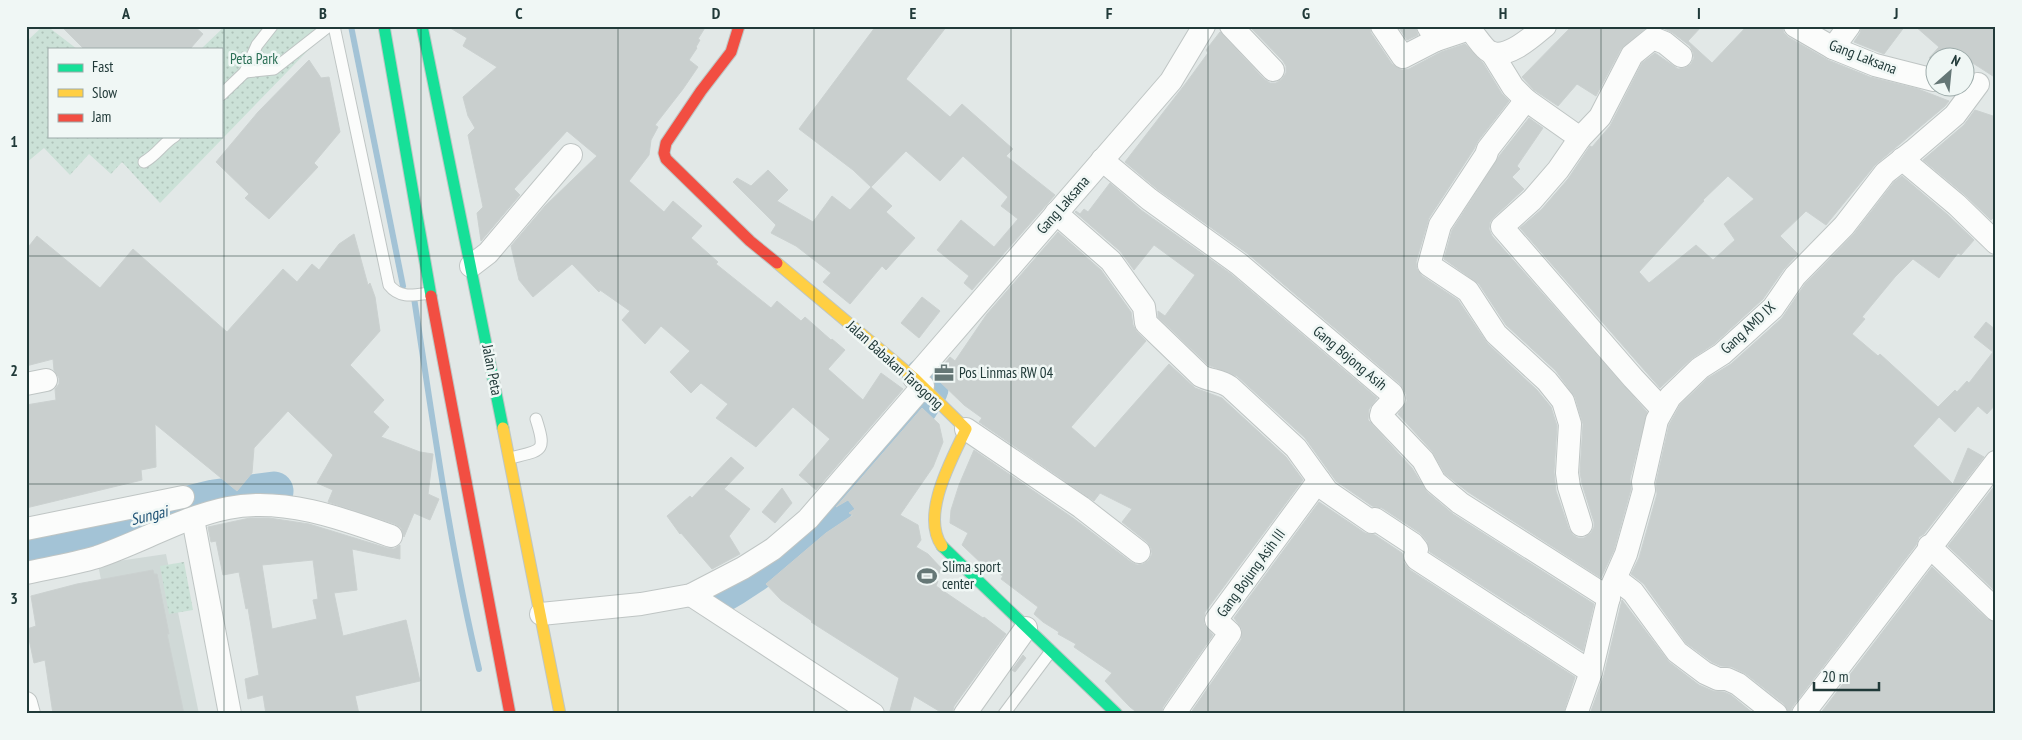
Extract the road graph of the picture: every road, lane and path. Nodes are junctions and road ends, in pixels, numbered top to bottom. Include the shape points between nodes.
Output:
1 (272, 26) edge
2 (329, 26) edge
3 (334, 26) edge
4 (384, 26) edge
5 (422, 26) edge
6 (739, 26) edge
7 (1204, 26) edge
8 (1231, 26) edge
9 (1382, 26) edge
10 (1545, 26) edge
11 (1795, 26) edge
12 (1849, 26) edge
13 (1432, 33) edge
14 (1833, 48) junction
15 (1492, 52) junction
16 (1680, 56) dead end
17 (1273, 70) dead end
18 (245, 72) junction
19 (1924, 77) edge
20 (1979, 83) edge
21 (222, 94) edge
22 (1526, 100) junction
23 (171, 138) edge
24 (1580, 138) junction
25 (571, 155) dead end
26 (1102, 160) junction
27 (1902, 160) junction
28 (144, 162) dead end
29 (1056, 212) junction
30 (1996, 244) edge
31 (471, 266) junction
32 (430, 293) junction
33 (924, 388) junction
34 (1662, 409) junction
35 (536, 419) dead end
36 (966, 429) junction
37 (510, 458) junction
38 (1996, 462) edge
39 (1319, 480) junction
40 (183, 497) dead end
41 (193, 519) junction
42 (1581, 525) dead end
43 (26, 529) edge
44 (391, 536) dead end
45 (1929, 546) junction
46 (1139, 552) dead end
47 (26, 573) edge
48 (1606, 589) junction
49 (691, 595) junction
50 (1996, 610) edge
51 (541, 614) junction
52 (1026, 628) junction
53 (1051, 651) junction
54 (1591, 672) junction
55 (230, 714) edge
56 (510, 714) edge
57 (560, 714) edge
58 (873, 714) edge
59 (965, 714) edge
60 (1004, 714) edge
61 (1117, 714) edge
62 (1174, 714) edge
63 (1576, 714) edge
64 (1776, 714) edge
65 (1803, 714) edge

1 - 18 lane via 257,45
2 - 18 lane via 274,69
3 - 32 lane via 389,285 395,293 403,296
4 - 32 main road
5 - 31 main road, Jalan Peta
6 - 33 main road, Jalan Babakan Tarogong via 730,52 666,143 666,159 750,241
7 - 26 street, Gang Laksana via 1171,81
8 - 17 street
9 - 13 street via 1403,57
10 - 15 street via 1515,48
11 - 14 street, Gang Laksana
12 - 14 street
13 - 15 street via 1469,29
14 - 19 street, Gang Laksana via 1875,65
15 - 22 street
16 - 24 street via 1653,38 1632,54 1600,117
18 - 21 lane
20 - 27 street, Gang AMD IX via 1955,115
22 - 24 street
22 - 42 street via 1488,149 1440,225 1429,265 1468,291 1496,334 1547,381 1563,401 1570,424 1569,487
23 - 28 lane
24 - 34 street via 1532,200 1502,227
25 - 31 street via 488,252
26 - 29 street, Gang Laksana
26 - 48 street, Gang Bojong Asih via 1149,199 1239,264 1392,394 1394,399 1381,416 1424,460 1435,482 1460,503
27 - 30 street via 1957,205
27 - 34 street, Gang AMD IX via 1885,173 1844,226 1795,276 1773,308 1722,354 1694,374
29 - 33 street, Gang Laksana
29 - 39 street via 1111,261 1144,307 1146,324 1201,376 1211,381 1221,380 1230,386 1296,448
31 - 37 main road, Jalan Peta
32 - 56 main road
33 - 36 main road, Jalan Babakan Tarogong
33 - 49 street, Gang Laksana via 808,519 773,549
34 - 48 street, Gang AMD IX via 1626,554
35 - 37 lane via 543,439 541,446 533,452
36 - 46 street
36 - 52 main road via 939,498 934,531 938,542 953,558
37 - 51 main road, Jalan Peta
38 - 45 street
39 - 54 street via 1327,491 1362,516 1372,522 1375,519 1381,522 1413,544 1417,559
39 - 62 street, Gang Bojung Asih III via 1216,620 1230,633
40 - 43 street
41 - 44 street via 229,508 268,506 299,509 345,520
41 - 47 street via 96,557
41 - 55 street
45 - 50 street
45 - 65 street
48 - 54 street
48 - 64 street via 1633,592 1677,652 1705,673 1738,684
49 - 51 street, Gang Laksana via 649,603
49 - 58 street
51 - 57 main road, Jalan Peta
52 - 53 main road
52 - 59 street
53 - 60 lane
53 - 61 main road
54 - 63 street

